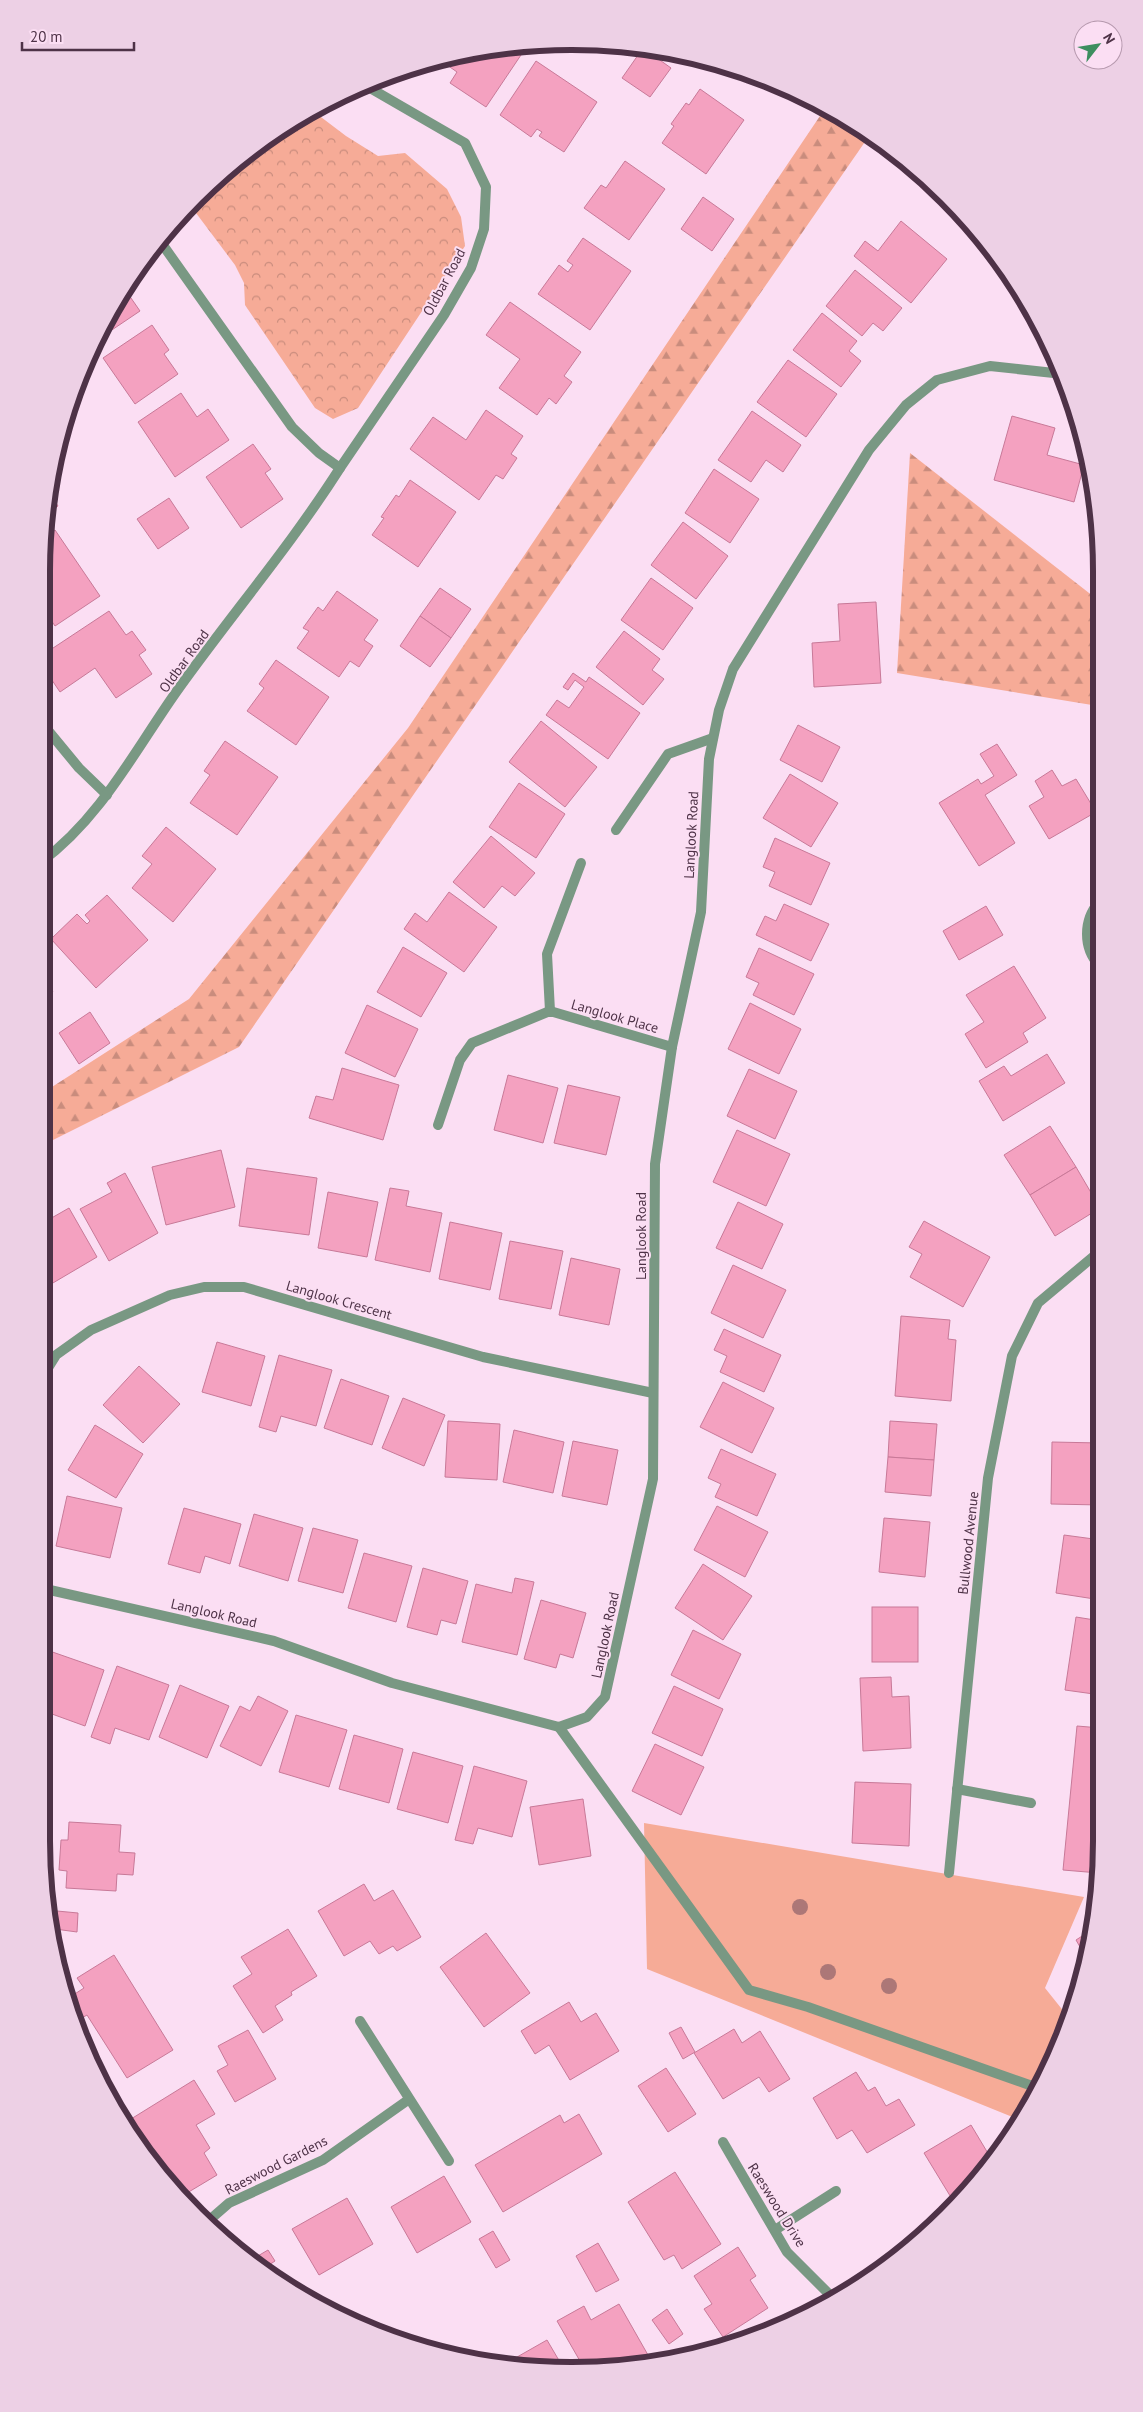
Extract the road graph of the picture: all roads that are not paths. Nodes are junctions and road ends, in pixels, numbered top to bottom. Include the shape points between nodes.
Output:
1 (373, 89) edge
2 (164, 247) edge
3 (1053, 373) edge
4 (340, 468) junction
5 (50, 733) edge
6 (713, 738) junction
7 (106, 795) junction
8 (616, 830) dead end
9 (50, 856) edge
10 (581, 863) dead end
11 (1093, 909) edge
12 (1093, 959) edge
13 (550, 1011) junction
14 (672, 1047) junction
15 (438, 1125) dead end
16 (1093, 1257) edge
17 (50, 1365) edge
18 (653, 1393) junction
19 (50, 1590) edge
20 (558, 1727) junction
21 (957, 1789) junction
22 (1031, 1803) dead end
23 (949, 1873) dead end
24 (360, 2021) dead end
25 (1031, 2086) edge
26 (408, 2100) junction
27 (723, 2142) dead end
28 (449, 2161) dead end
29 (836, 2191) dead end
30 (212, 2217) edge
31 (775, 2230) junction
32 (829, 2294) edge

1 - 4 street, Oldbar Road via 466,143 486,188 484,229 471,268 444,315
2 - 4 street via 292,427
3 - 6 street, Langlook Road via 990,366 937,380 906,405 869,450 733,670
4 - 7 street, Oldbar Road via 298,530 179,688
5 - 7 street
6 - 8 street via 668,754
6 - 14 street, Langlook Road via 709,759 702,912
7 - 9 street, Oldbar Road via 91,816
10 - 13 street, Langlook Place via 547,954
11 - 12 street via 1086,934
13 - 14 street, Langlook Place
13 - 15 street, Langlook Place via 472,1043 460,1060
14 - 18 street, Langlook Road via 655,1164
16 - 21 street, Bullwood Avenue via 1038,1303 1012,1356 988,1478
17 - 18 street, Langlook Crescent via 56,1355 100,1326 170,1295 204,1286 244,1287 483,1356
18 - 20 street, Langlook Road via 652,1479 605,1697 587,1717
19 - 20 street, Langlook Road via 274,1641 392,1683
20 - 25 street via 748,1990 808,2007
21 - 22 street
21 - 23 street, Bullwood Avenue
24 - 26 street
26 - 28 street
26 - 30 street, Raeswood Gardens via 323,2160 229,2203
27 - 31 street, Raeswood Drive
29 - 31 street
31 - 32 street, Raeswood Drive via 787,2252

